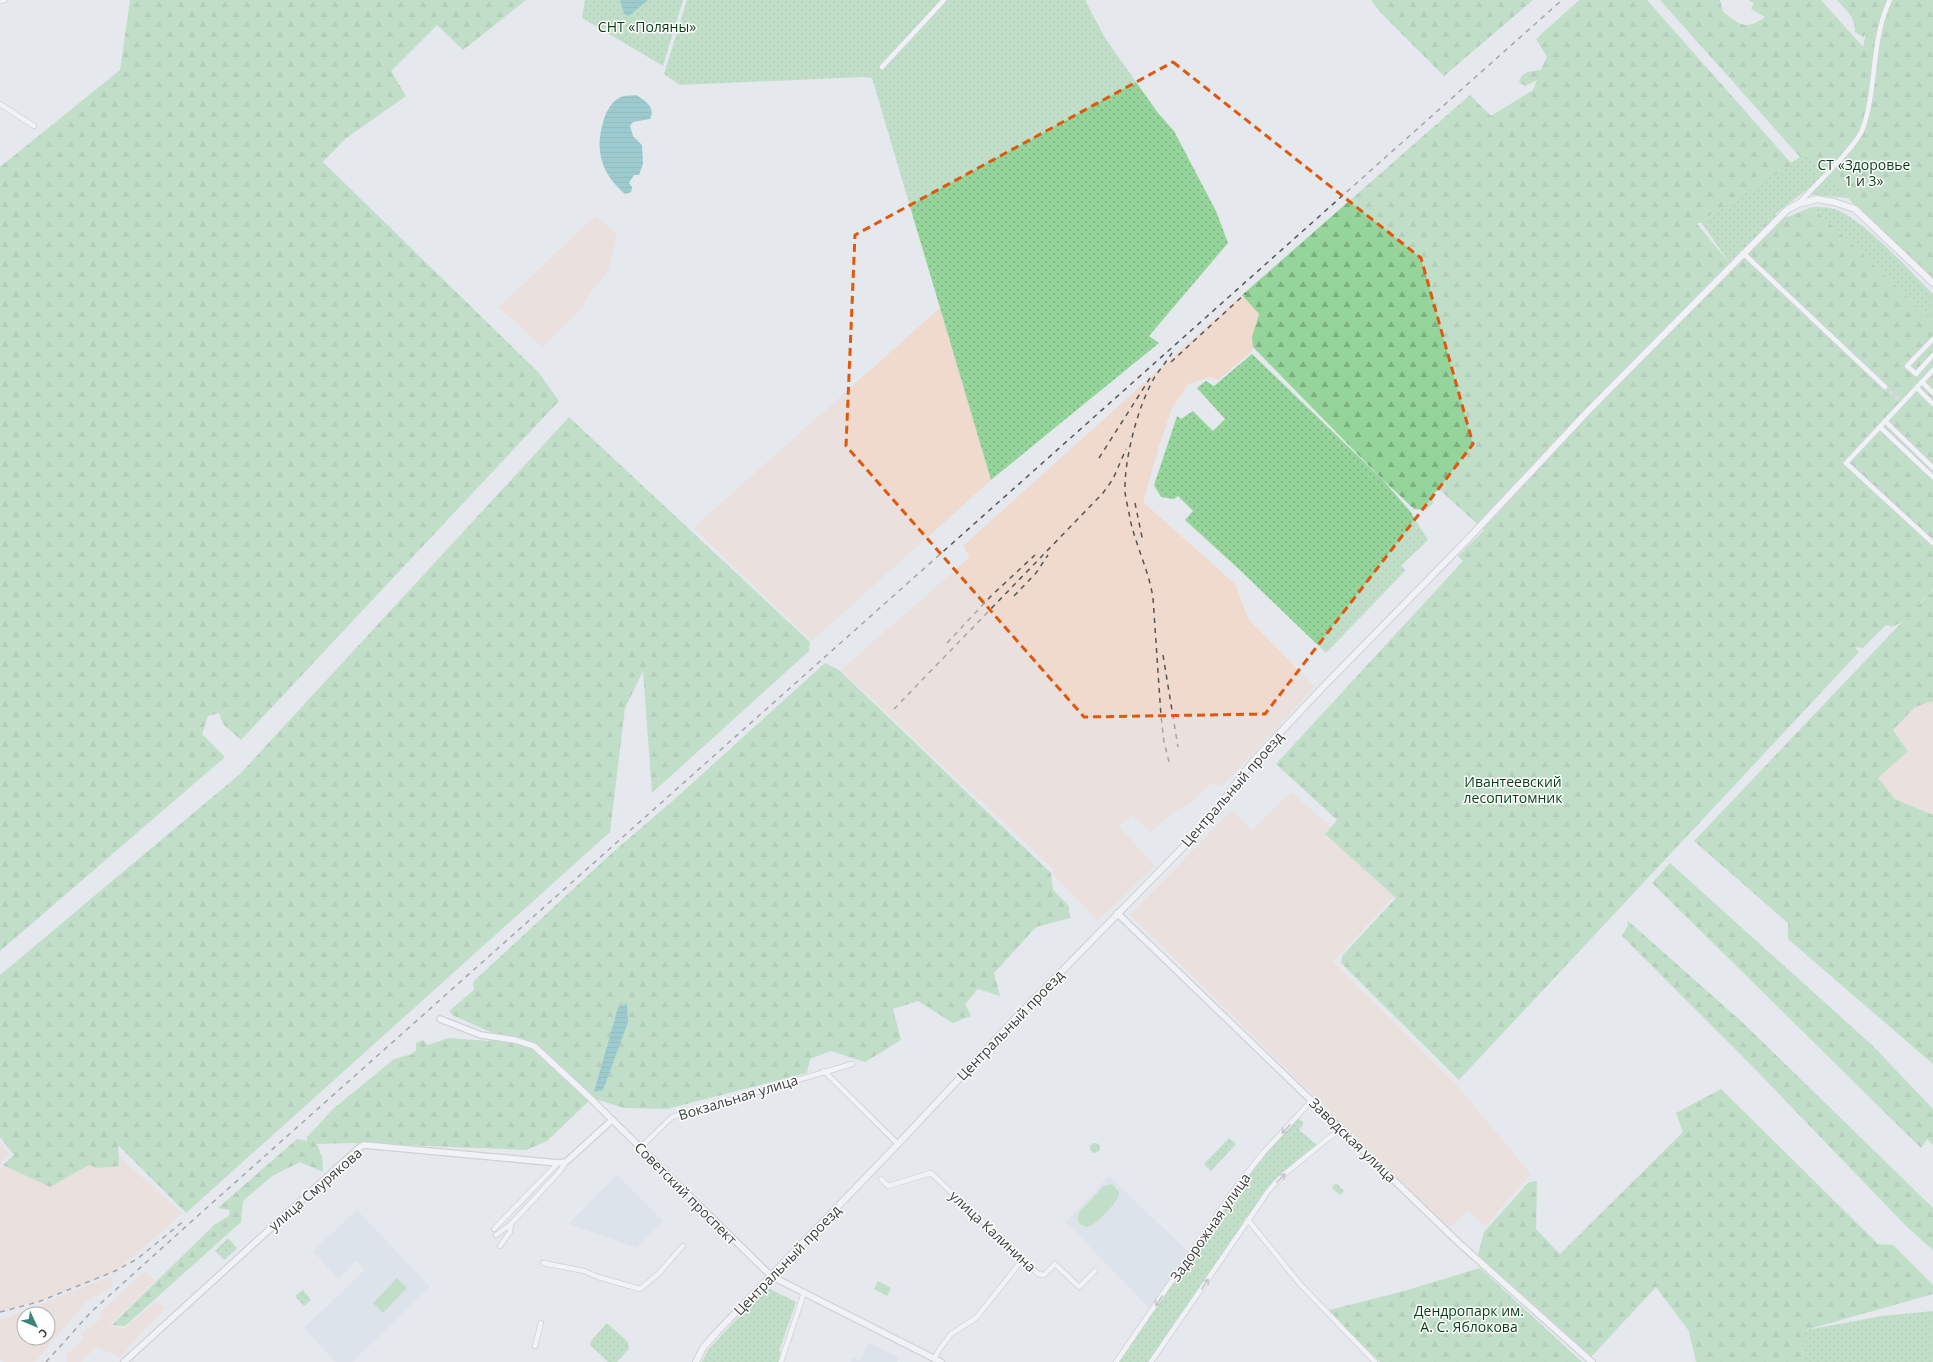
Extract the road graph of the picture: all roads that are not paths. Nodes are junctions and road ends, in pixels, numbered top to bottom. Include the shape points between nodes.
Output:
1 (5, 0) edge
2 (944, 0) edge
3 (0, 1) edge
4 (1890, 1) edge
5 (882, 67) dead end
6 (0, 104) edge
7 (34, 126) dead end
8 (1798, 204) junction
9 (1743, 253) junction
10 (1933, 283) edge
11 (1933, 339) edge
12 (1933, 356) edge
13 (1933, 370) edge
14 (1922, 382) junction
15 (1885, 387) tunnel mouth
16 (1917, 388) junction
17 (1933, 393) edge
18 (1933, 404) edge
19 (1885, 421) junction
20 (1880, 427) junction
21 (1933, 468) edge
22 (1933, 477) edge
23 (1933, 543) edge
24 (1117, 913) junction
25 (440, 1019) dead end
26 (852, 1064) dead end
27 (824, 1071) junction
28 (1312, 1100) junction
29 (612, 1120) junction
30 (1341, 1128) junction
31 (898, 1144) junction
32 (640, 1148) junction
33 (566, 1162) junction
34 (558, 1163) junction
35 (881, 1179) dead end
36 (1248, 1220) junction
37 (511, 1223) junction
38 (494, 1229) dead end
39 (496, 1235) dead end
40 (500, 1246) dead end
41 (683, 1246) dead end
42 (1023, 1259) junction
43 (542, 1263) dead end
44 (1095, 1271) dead end
45 (771, 1276) junction
46 (804, 1293) junction
47 (541, 1323) dead end
48 (535, 1346) dead end
49 (934, 1359) junction
50 (124, 1362) edge
51 (696, 1362) edge
52 (781, 1362) edge
53 (941, 1362) edge
54 (1116, 1362) edge
55 (1151, 1362) edge
56 (1375, 1362) edge
57 (1592, 1362) edge

1 - 3 street
2 - 5 street
4 - 8 street via 1879,39 1864,127 1860,135
6 - 7 street
8 - 9 main road, Центральный проезд via 1777,218
8 - 10 main road, Центральный проезд via 1817,199 1855,209
9 - 15 street
9 - 24 main road, Центральный проезд via 1324,686 1254,760 1200,829
11 - 12 street via 1907,366 1916,374
13 - 14 street
14 - 16 street
14 - 17 street
16 - 18 street
16 - 19 street via 1901,401
19 - 20 street
19 - 21 street
20 - 22 street
20 - 23 street via 1846,463
24 - 28 street, Заводская улица
24 - 31 main road, Центральный проезд
25 - 29 street, Советский проспект via 481,1035 515,1040 534,1046
26 - 27 street, Вокзальная улица
27 - 31 street
27 - 32 street, Вокзальная улица via 672,1117
28 - 30 street, Заводская улица
28 -> 54 street, Задорожная улица via 1236,1186
29 - 32 street, Советский проспект
29 - 33 street
36 -> 30 street, Задорожная улица via 1282,1176
30 - 57 street, Заводская улица via 1459,1243
31 - 45 main road, Центральный проезд
32 - 45 street, Советский проспект
33 - 34 street, улица Смурякова
33 - 37 street
34 - 38 street
34 - 50 street, улица Смурякова via 364,1145
35 - 42 street, улица Калинина via 888,1186 931,1173
55 -> 36 street, Задорожная улица
36 - 56 street via 1300,1284
37 - 39 street
37 - 40 street via 510,1232
41 - 43 street via 658,1274 640,1289 584,1271
42 - 44 street, улица Калинина via 1038,1274 1044,1274 1055,1264 1079,1287
42 - 49 street via 976,1318 951,1334
45 - 46 street, Советский проспект
45 - 51 main road, Центральный проезд via 716,1333
46 - 49 street, Советский проспект
46 - 52 street
47 - 48 street
49 - 53 street, Советский проспект

